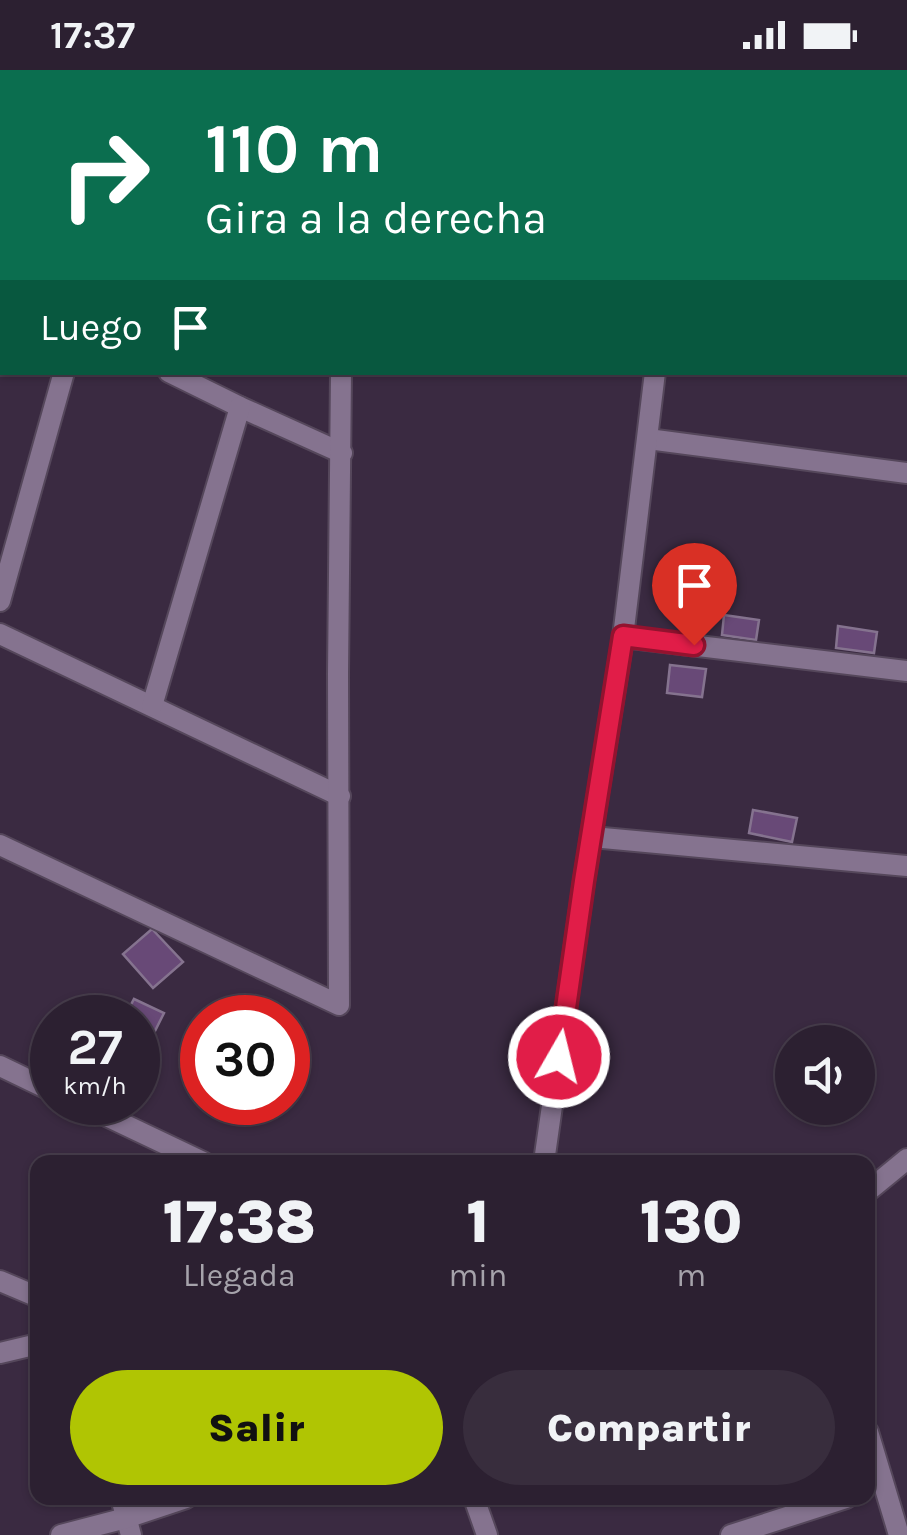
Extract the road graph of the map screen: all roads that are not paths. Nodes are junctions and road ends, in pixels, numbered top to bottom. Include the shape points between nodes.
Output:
1 (63, 375) edge
2 (175, 375) edge
3 (341, 375) edge
4 (655, 375) edge
5 (240, 408) junction
6 (648, 439) junction
7 (342, 453) junction
8 (907, 473) edge
9 (0, 601) edge
10 (0, 634) edge
11 (623, 636) junction
12 (907, 670) edge
13 (152, 706) junction
14 (340, 796) junction
15 (592, 837) junction
16 (0, 845) edge
17 (907, 866) edge
18 (0, 1066) edge
19 (30, 1080) edge
20 (125, 1125) edge
21 (188, 1155) edge
22 (545, 1155) edge
23 (907, 1159) edge
24 (875, 1184) edge
25 (0, 1281) edge
26 (30, 1294) edge
27 (30, 1346) edge
28 (0, 1352) edge
29 (876, 1488) edge
30 (164, 1505) edge
31 (476, 1505) edge
32 (824, 1505) edge
33 (126, 1517) edge
34 (60, 1535) edge
35 (487, 1535) edge
36 (730, 1535) edge
37 (899, 1535) edge

1 - 9 street
2 - 5 street
3 - 7 street
4 - 6 street
5 - 7 street
5 - 13 street
6 - 8 street
6 - 11 street
7 - 14 street
10 - 13 street
11 - 12 street
11 - 15 street
13 - 14 street
14 - 16 street via 339,1006
15 - 17 street
15 - 22 street
18 - 19 street
20 - 21 street
23 - 24 street
25 - 26 street
27 - 28 street
29 - 37 street
30 - 33 street
31 - 35 street
32 - 36 street
33 - 34 street

